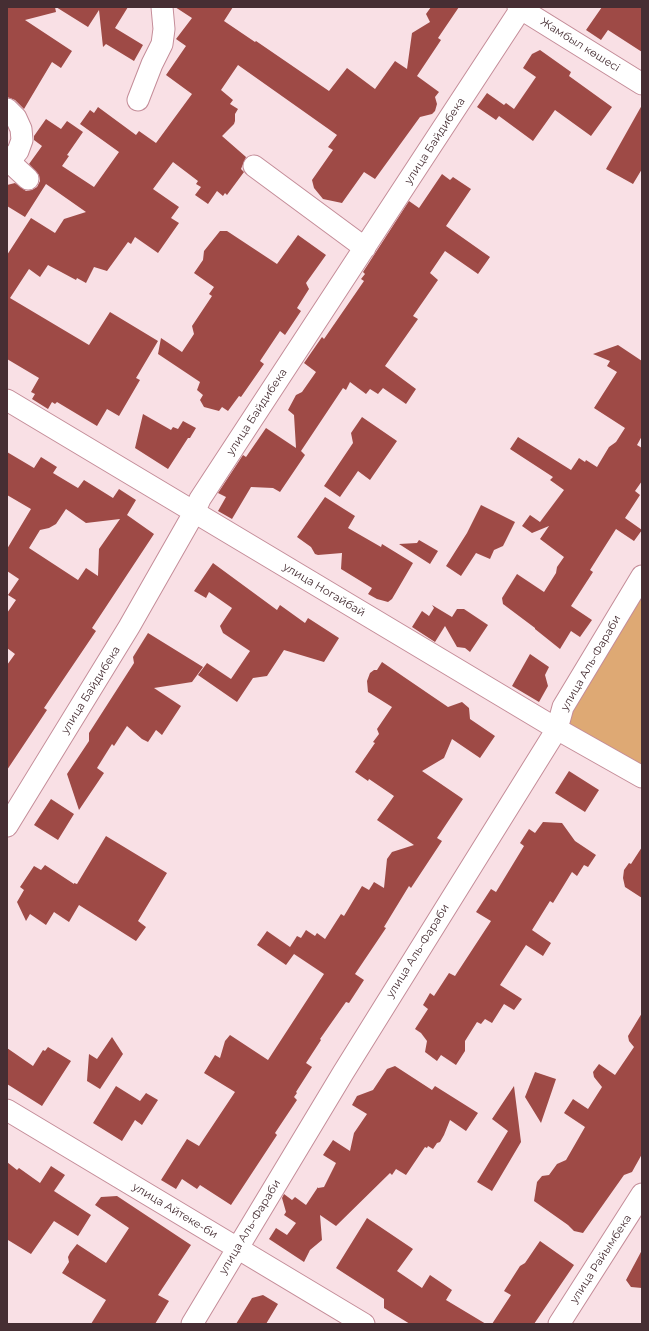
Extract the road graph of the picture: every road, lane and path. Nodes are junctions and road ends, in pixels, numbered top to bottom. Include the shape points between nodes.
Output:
1 (162, 7) edge
2 (521, 8) edge
3 (642, 84) edge
4 (138, 100) dead end
5 (7, 109) edge
6 (254, 166) dead end
7 (28, 179) dead end
8 (365, 248) junction
9 (7, 400) edge
10 (194, 513) junction
11 (642, 576) edge
12 (557, 729) junction
13 (642, 777) edge
14 (7, 826) edge
15 (7, 1110) edge
16 (642, 1194) edge
17 (237, 1249) junction
18 (192, 1324) edge
19 (364, 1324) edge
20 (559, 1324) edge

1 - 4 street via 162,44
2 - 3 street, Жамбыл көшесі
2 - 8 street, улица Байдибека
5 - 7 street via 21,128 22,140 13,158 14,166
6 - 8 street
8 - 10 street, улица Байдибека via 204,493
9 - 10 street, улица Ногайбай
10 - 12 street, улица Ногайбай
10 - 14 street, улица Байдибека via 129,627
11 - 12 street, улица Аль-Фараби via 563,707
12 - 13 street, улица Ногайбай
12 - 17 street, улица Аль-Фараби
15 - 17 street, улица Айтеке-би
16 - 20 street, улица Райымбека
17 - 18 street, улица Аль-Фараби
17 - 19 street, улица Айтеке-би

